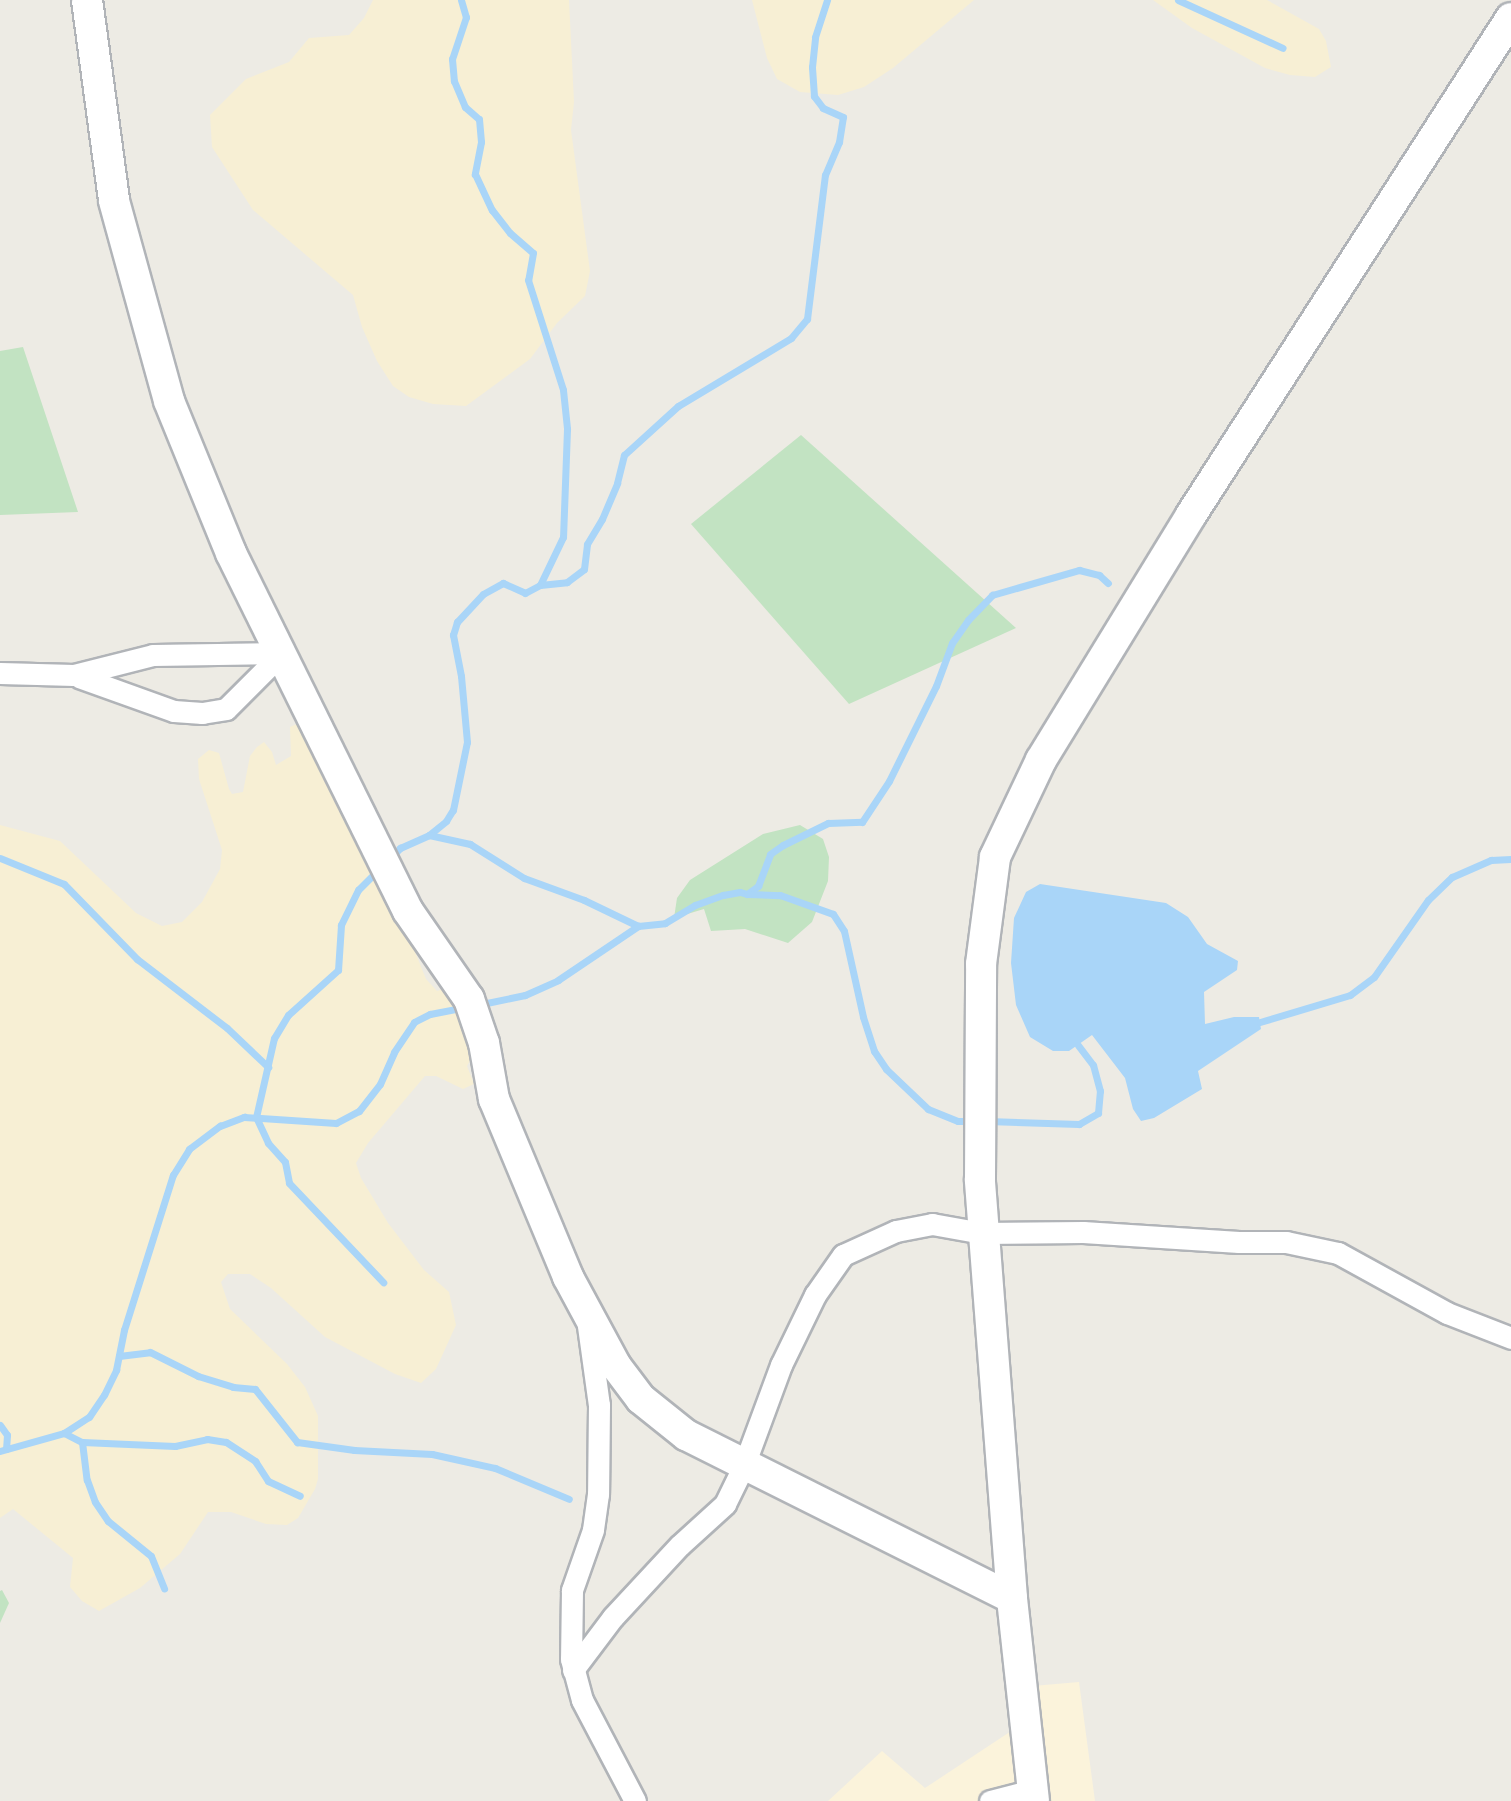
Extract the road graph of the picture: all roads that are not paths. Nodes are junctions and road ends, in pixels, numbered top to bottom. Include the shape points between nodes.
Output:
1 (87, 0) edge
2 (1511, 18) edge
3 (282, 653) junction
4 (0, 673) edge
5 (74, 676) junction
6 (982, 1233) junction
7 (585, 1308) junction
8 (1511, 1338) edge
9 (744, 1465) junction
10 (1012, 1598) junction
11 (573, 1670) junction
12 (1034, 1796) edge
13 (635, 1801) edge
14 (990, 1801) edge

1 - 3 street via 114,201 169,401 231,553
2 - 6 street via 1191,515 1041,760 1003,837 990,881 981,964
3 - 5 street via 153,655
3 - 5 street via 226,709 202,713 174,711
3 - 7 street via 408,911 469,999 484,1043 494,1099 568,1278
4 - 5 street
6 - 8 street via 1286,1242 1338,1253 1447,1313
6 - 9 street via 932,1224 896,1231 843,1255 815,1295 781,1365
6 - 10 street
7 - 9 street via 616,1366 641,1399 686,1435
7 - 11 street via 599,1405 598,1494 593,1530 572,1590
9 - 10 street
9 - 11 street via 725,1504 613,1617
10 - 12 street
11 - 13 street via 582,1700
12 - 14 street

